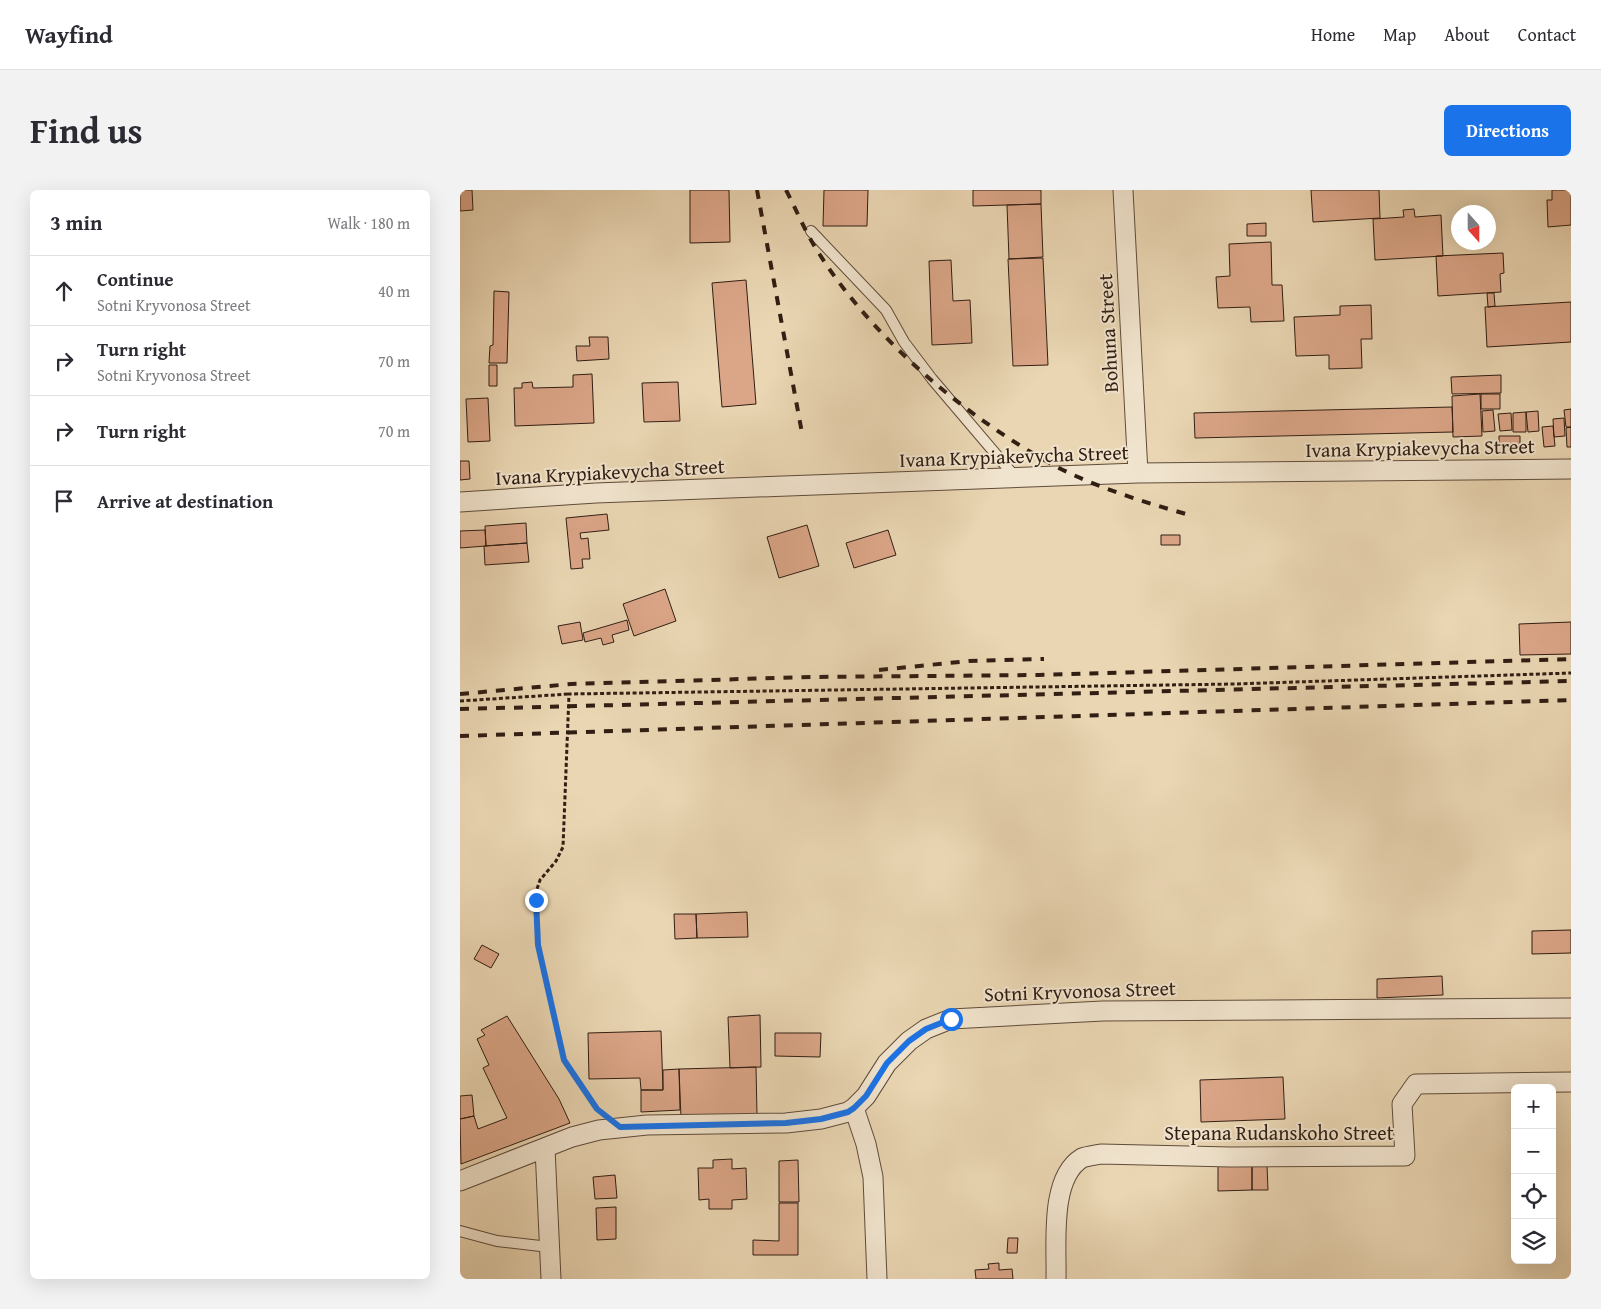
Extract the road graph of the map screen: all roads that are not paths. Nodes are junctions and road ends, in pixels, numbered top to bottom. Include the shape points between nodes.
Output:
1 (1123, 190) edge
2 (811, 231) dead end
3 (1571, 469) edge
4 (1138, 474) junction
5 (1017, 480) junction
6 (460, 502) edge
7 (1571, 1008) edge
8 (1571, 1082) edge
9 (854, 1108) junction
10 (545, 1148) junction
11 (460, 1181) edge
12 (460, 1231) edge
13 (549, 1247) junction
14 (552, 1279) edge
15 (876, 1279) edge
16 (1056, 1279) edge

1 - 4 street, Bohuna Street
2 - 5 lane via 886,310 904,342
3 - 4 street, Ivana Krypiakevycha Street
4 - 5 street, Ivana Krypiakevycha Street
5 - 6 street, Ivana Krypiakevycha Street via 596,493
7 - 9 street, Sotni Kryvonosa Street via 1103,1011 951,1019 926,1029 898,1050
8 - 16 street, Stepana Rudanskoho Street via 1416,1084 1402,1104 1405,1156 1101,1154 1082,1158 1064,1179 1058,1201
9 - 10 street via 821,1119 786,1123 620,1127 585,1133
9 - 15 street via 873,1177
10 - 11 street
10 - 13 street
12 - 13 lane via 496,1241
13 - 14 street

